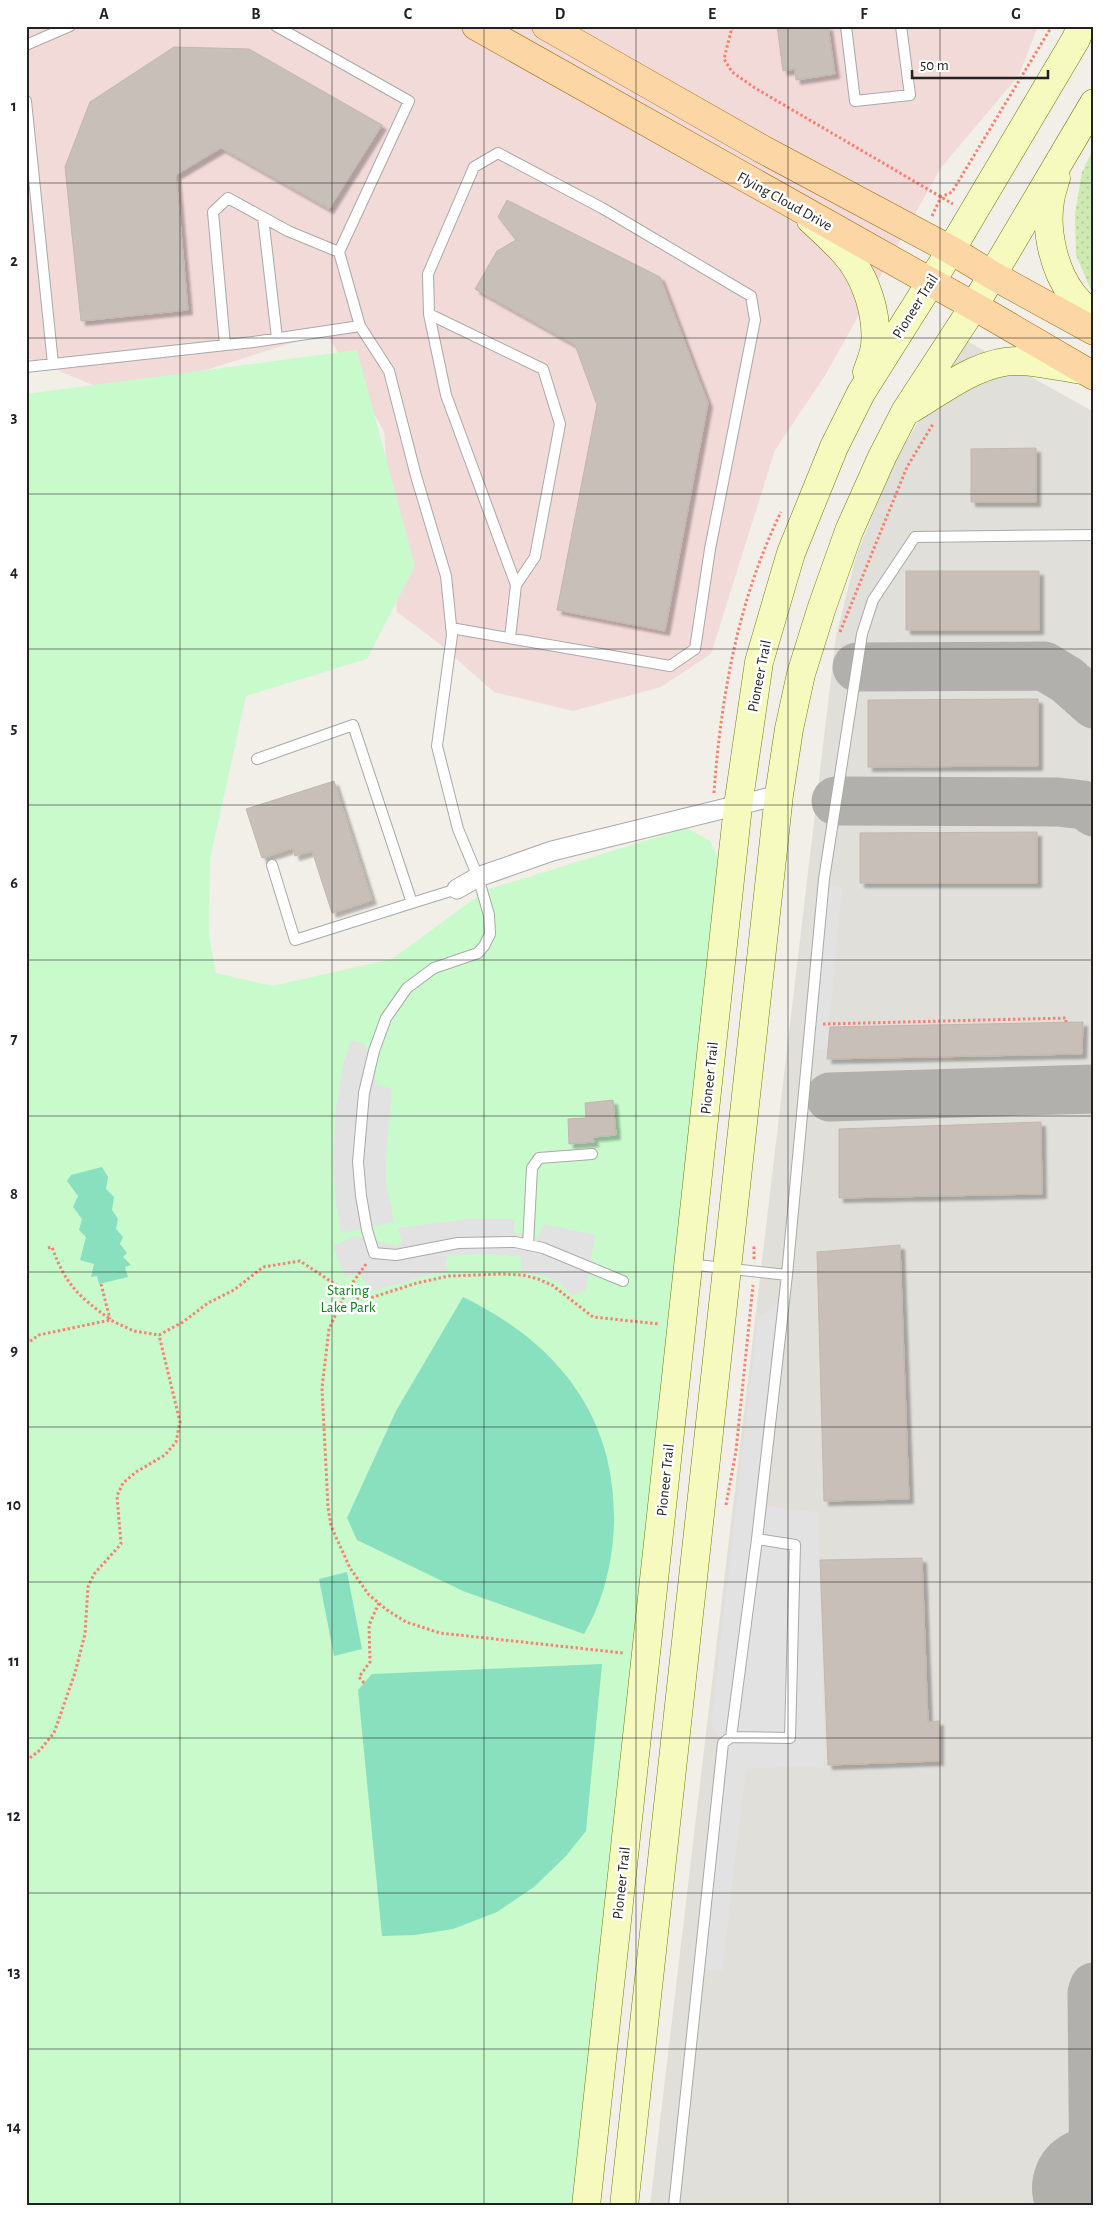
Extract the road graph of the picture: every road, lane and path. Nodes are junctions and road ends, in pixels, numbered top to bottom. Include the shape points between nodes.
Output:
1 (70, 26) edge
2 (276, 26) edge
3 (476, 26) edge
4 (546, 26) edge
5 (729, 26) edge
6 (846, 26) edge
7 (901, 26) edge
8 (1081, 26) edge
9 (26, 45) edge
10 (26, 100) edge
11 (1094, 103) edge
12 (1061, 159) junction
13 (801, 210) junction
14 (970, 215) junction
15 (263, 217) junction
16 (951, 250) junction
17 (339, 252) junction
18 (992, 275) junction
19 (929, 282) junction
20 (974, 306) junction
21 (428, 314) junction
22 (1094, 318) edge
23 (360, 326) junction
24 (1094, 331) edge
25 (277, 338) junction
26 (225, 345) junction
27 (53, 364) junction
28 (26, 367) edge
29 (1088, 373) edge
30 (861, 393) junction
31 (905, 412) junction
32 (1094, 534) edge
33 (516, 585) junction
34 (452, 628) junction
35 (510, 638) junction
36 (257, 759) dead end
37 (779, 795) junction
38 (738, 806) junction
39 (272, 865) dead end
40 (478, 877) junction
41 (457, 889) joint
42 (412, 903) junction
43 (1066, 1022) dead end
44 (810, 1024) junction
45 (592, 1154) dead end
46 (528, 1244) junction
47 (48, 1248) dead end
48 (374, 1253) junction
49 (688, 1264) junction
50 (726, 1267) junction
51 (787, 1275) junction
52 (623, 1281) dead end
53 (101, 1284) dead end
54 (346, 1292) junction
55 (110, 1320) junction
56 (662, 1324) dead end
57 (159, 1335) junction
58 (26, 1344) edge
59 (757, 1538) junction
60 (379, 1603) junction
61 (626, 1653) dead end
62 (364, 1683) dead end
63 (731, 1737) junction
64 (26, 1761) edge
65 (586, 2206) edge
66 (624, 2206) edge
67 (674, 2206) edge

1 - 9 lane
2 - 17 lane via 409,101
3 - 13 main road, Flying Cloud Drive
4 - 16 main road via 762,149
5 - 14 path via 731,30 724,59 732,72
6 - 7 lane via 855,101 910,95
8 - 14 main road, Pioneer Trail
10 - 27 lane
11 - 12 main road
12 - 18 main road
12 - 22 main road via 1050,201 1053,254 1072,294
13 - 19 main road, Flying Cloud Drive
13 - 30 main road via 845,253 859,272 867,291 874,320 875,346
14 - 16 main road, Pioneer Trail
15 - 17 lane
15 - 25 lane
15 - 26 lane via 228,198 213,212
16 - 18 main road
16 - 19 main road, Pioneer Trail
17 - 23 lane
18 - 20 main road
18 - 24 main road
19 - 20 main road, Flying Cloud Drive
19 - 30 main road, Pioneer Trail
20 - 29 main road, Flying Cloud Drive
20 - 31 main road
21 - 33 lane via 446,395
21 - 33 lane via 542,368 560,424 534,556
21 - 35 lane via 428,274 474,167 498,153 602,208 751,296 755,320 710,549 695,649 670,666
23 - 25 lane
23 - 34 lane via 389,371 446,576
25 - 26 lane
26 - 27 lane
27 - 28 lane
29 - 31 main road via 1020,361 998,363 962,378
30 - 38 main road, Pioneer Trail via 830,456 776,600 759,662
31 - 37 main road via 853,523 822,607 801,674
32 - 44 lane via 915,537 873,600 862,634 824,880
33 - 35 lane
34 - 35 lane
34 - 40 lane via 437,746 458,829
36 - 42 lane via 353,725
37 - 38 street
37 - 50 main road
38 - 40 street via 552,851
38 - 49 main road, Pioneer Trail
39 - 42 lane via 295,940
40 - 41 street
40 - 48 lane via 489,915 490,934 484,946 467,958 434,968 407,988 386,1018 374,1051 364,1093 358,1162 361,1196
41 - 42 lane
43 - 44 path via 1066,1018
44 - 51 lane
45 - 46 lane via 539,1158 532,1168
46 - 48 lane via 458,1242 396,1255
46 - 52 lane
47 - 55 path via 52,1247 72,1288
48 - 54 path
49 - 50 lane
49 - 65 main road, Pioneer Trail
50 - 51 lane
50 - 66 main road
51 - 59 lane
53 - 55 path
54 - 56 path via 356,1298 367,1299 449,1276 523,1276 552,1285 593,1317
54 - 57 path via 300,1261 270,1265
54 - 60 path via 329,1329 324,1356 322,1388 328,1507 331,1526 346,1560 369,1595
55 - 57 path via 134,1331
55 - 58 path via 39,1335
57 - 64 path via 180,1422 176,1442 165,1454 122,1483 118,1496 122,1544 94,1574 88,1587 85,1634 54,1733
59 - 63 lane
59 - 63 lane via 795,1545 790,1738
60 - 61 path via 406,1622 440,1633
60 - 62 path via 369,1625 370,1662 358,1677
63 - 67 lane via 723,1743

